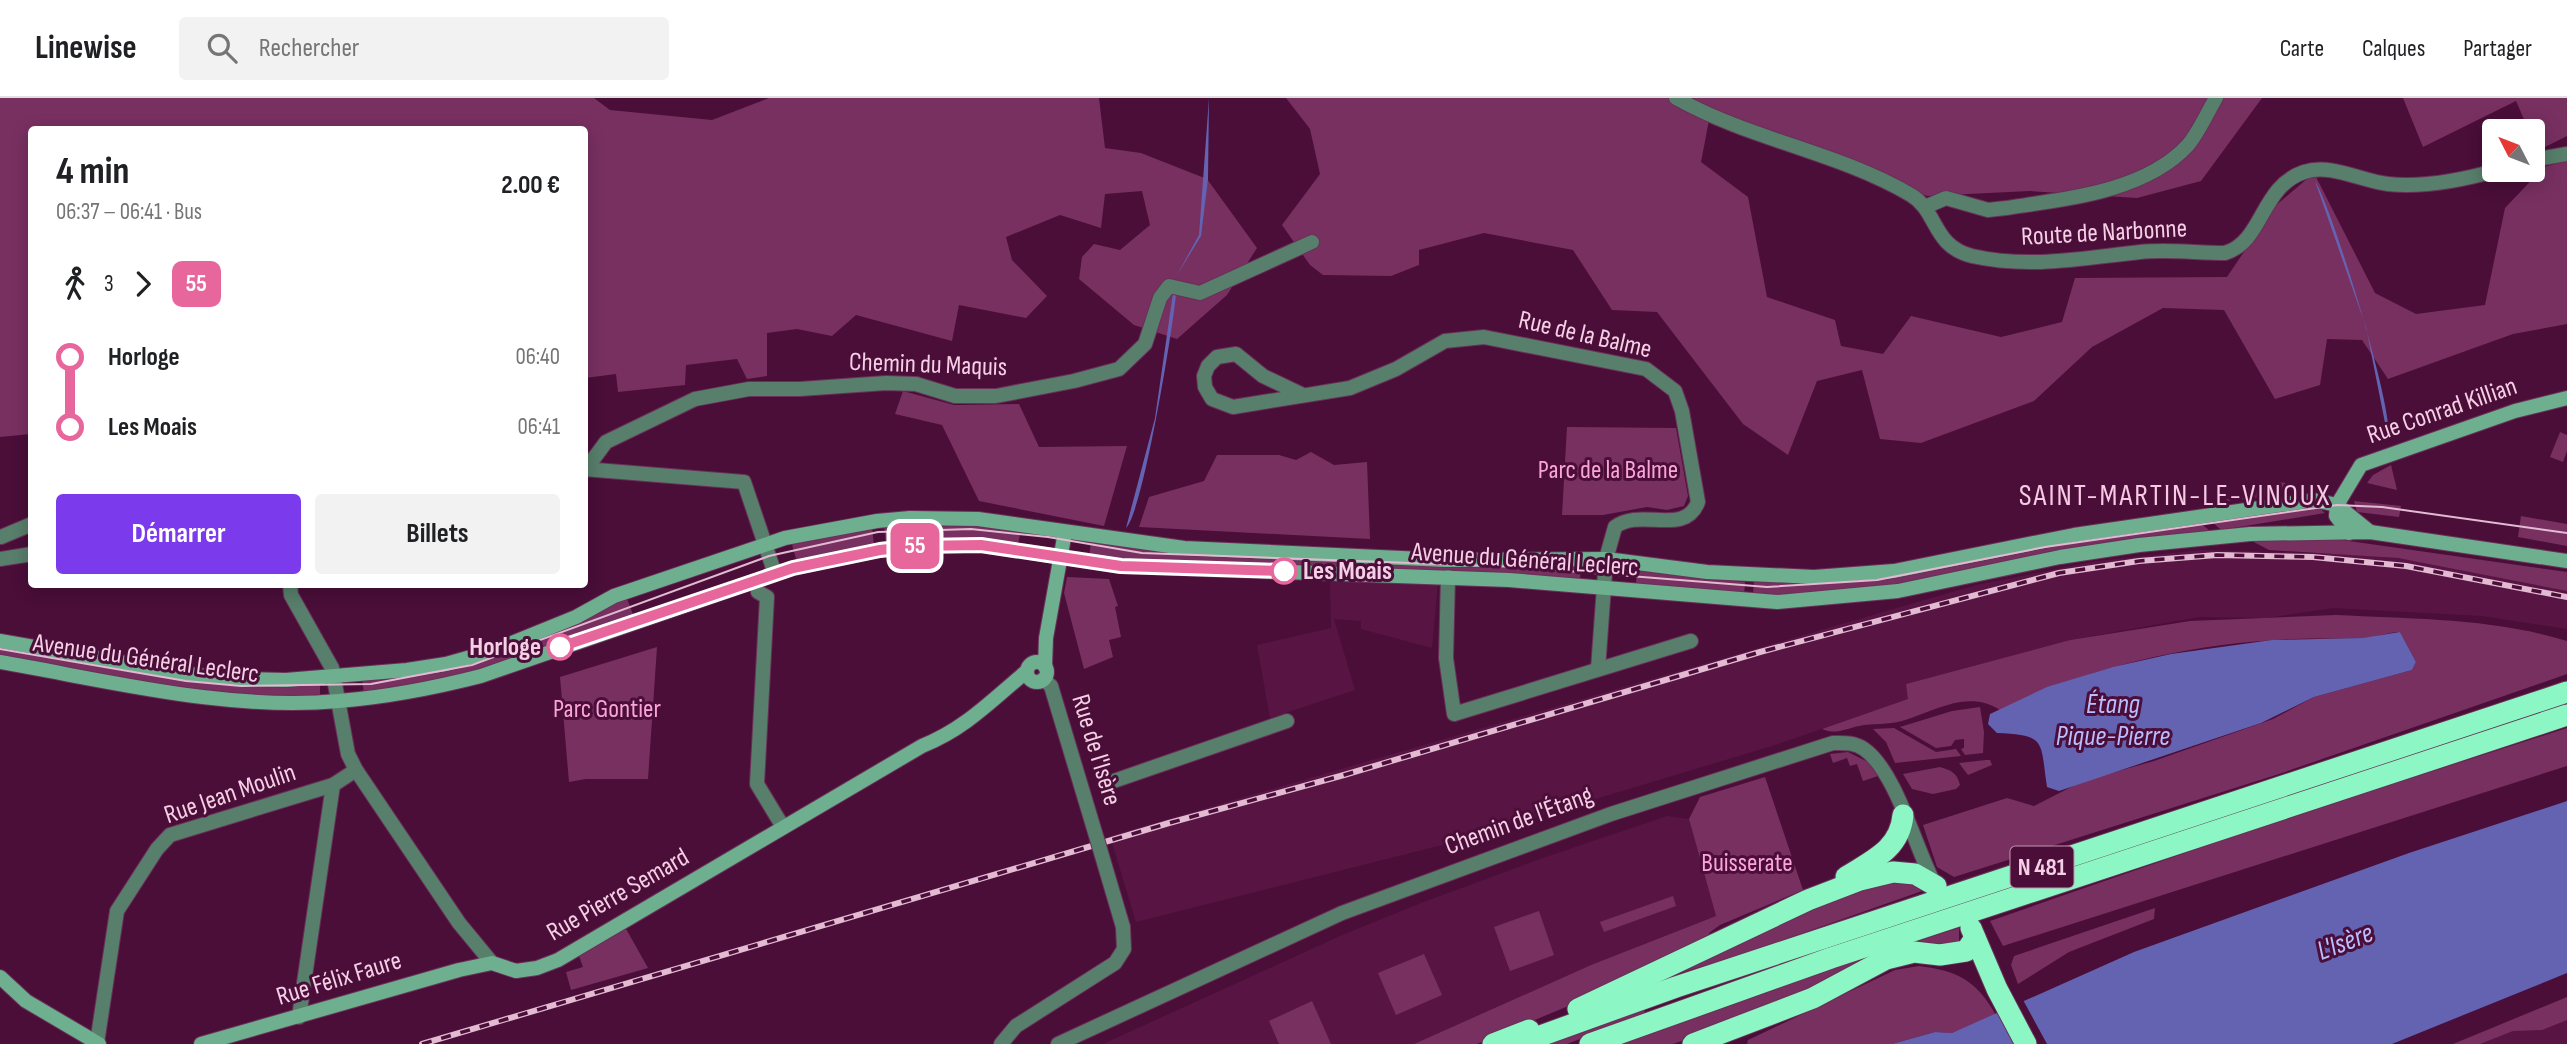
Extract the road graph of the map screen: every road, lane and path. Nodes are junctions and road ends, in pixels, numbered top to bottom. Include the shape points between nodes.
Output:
1 (1676, 98) edge
2 (2216, 98) edge
3 (2567, 155) edge
4 (2545, 158) edge
5 (2482, 173) edge
6 (1925, 207) junction
7 (1312, 242) dead end
8 (1303, 395) junction
9 (2567, 398) edge
10 (588, 464) edge
11 (588, 468) edge
12 (2337, 510) junction
13 (28, 526) edge
14 (1065, 532) junction
15 (2370, 532) junction
16 (2270, 533) junction
17 (2349, 533) junction
18 (0, 537) edge
19 (766, 544) junction
20 (28, 555) edge
21 (1062, 556) junction
22 (2, 559) edge
23 (1606, 559) junction
24 (2567, 561) edge
25 (775, 574) junction
26 (1448, 577) junction
27 (290, 588) edge
28 (1603, 589) junction
29 (758, 592) dead end
30 (0, 641) edge
31 (1691, 641) dead end
32 (0, 663) edge
33 (1598, 669) junction
34 (333, 672) junction
35 (1036, 672) junction
36 (2567, 692) edge
37 (339, 701) junction
38 (2567, 715) edge
39 (1286, 721) dead end
40 (356, 770) junction
41 (1108, 783) dead end
42 (333, 785) junction
43 (1903, 815) junction
44 (783, 827) junction
45 (1936, 886) joint
46 (1808, 900) junction
47 (1940, 955) junction
48 (492, 963) junction
49 (0, 977) edge
50 (1997, 989) junction
51 (299, 1017) junction
52 (98, 1043) edge
53 (201, 1044) edge
54 (1001, 1044) edge
55 (1058, 1044) edge
56 (1493, 1044) edge
57 (1518, 1044) edge
58 (1590, 1044) edge
59 (1693, 1044) edge
60 (2026, 1044) edge

1 - 6 street, Route de Narbonne via 1744,129 1858,169 1913,196
2 - 6 street via 2189,144 2165,164 2123,185 2006,208 1988,209 1946,198
3 - 4 street
5 - 6 street, Route de Narbonne via 2416,185 2386,184 2319,169 2305,172 2273,194 2245,242 2225,253 2144,252 2059,263 1996,260 1959,252 1936,230
7 - 10 street, Chemin du Maquis via 1200,293 1169,286 1160,298 1145,344 1119,369 996,396 956,396 916,384 886,383 735,391 695,399 606,442
8 - 8 street, Rue de la Balme via 1263,376 1236,354 1217,357 1204,376 1212,399 1233,407
8 - 23 street, Rue de la Balme via 1350,388 1396,369 1444,341 1484,337 1646,369 1675,391 1679,401 1698,502 1694,512 1678,520 1634,518 1622,522 1611,536
9 - 12 main road, Rue Conrad Killian via 2361,465
11 - 19 street via 744,482
12 - 15 main road
12 - 16 main road, Avenue du Général Leclerc via 2325,524
12 - 17 main road
12 - 23 main road, Avenue du Général Leclerc via 2314,500 1855,575 1707,572
13 - 18 street
14 - 19 main road, Avenue du Général Leclerc via 978,519 910,519 808,533
14 - 21 main road
14 - 23 main road, Avenue du Général Leclerc via 1184,548 1445,560
15 - 17 main road, Avenue du Général Leclerc
15 - 24 main road, Avenue du Général Leclerc
16 - 17 main road, Avenue du Général Leclerc
16 - 28 main road, Avenue du Général Leclerc via 2139,545 1898,591 1808,601
18 - 22 street
19 - 25 street
19 - 34 main road, Avenue du Général Leclerc via 614,596 576,617 492,651 446,664
20 - 22 street
21 - 25 main road, Avenue du Général Leclerc via 981,545 916,546
21 - 26 main road, Avenue du Général Leclerc via 1121,566
21 - 35 main road
23 - 28 street, Rue de la Balme
25 - 37 main road, Avenue du Général Leclerc via 481,676
26 - 28 main road, Avenue du Général Leclerc
26 - 33 street via 1446,658 1454,715
27 - 34 street
28 - 33 street, Rue de la Balme
29 - 44 street via 767,597 757,784
30 - 34 main road, Avenue du Général Leclerc via 215,677 286,680
31 - 33 street
32 - 37 main road, Avenue du Général Leclerc via 211,698
34 - 37 street
35 - 44 main road, Rue Pierre Semard via 949,735
35 - 54 street, Rue de l'Isère, bridge via 1051,686 1123,928 1124,949 1115,963 1016,1026
36 - 57 highway, N 481 via 1676,987
37 - 40 street via 348,754
38 - 58 highway, N 481 via 1844,953
39 - 41 street
40 - 42 street, Rue Jean Moulin
40 - 48 street via 459,923
42 - 51 street
42 - 52 street, Rue Jean Moulin via 170,835 157,849 117,911
43 - 45 street, Chemin de l'Étang
43 - 46 highway via 1901,833 1881,856
43 - 55 street, Chemin de l'Étang via 1881,768 1866,750 1852,743 1833,743 1611,814 1334,916
44 - 48 main road, Rue Pierre Semard via 558,960 516,971
45 - 46 highway via 1915,874 1893,872
46 - 56 highway via 1648,977
47 - 50 highway via 1964,965
47 - 50 highway via 1966,951 1972,930
47 - 59 highway via 1914,952 1886,959 1813,998
48 - 51 main road, Rue Félix Faure
49 - 52 main road via 26,1001
50 - 60 highway
51 - 53 main road, Rue Félix Faure

